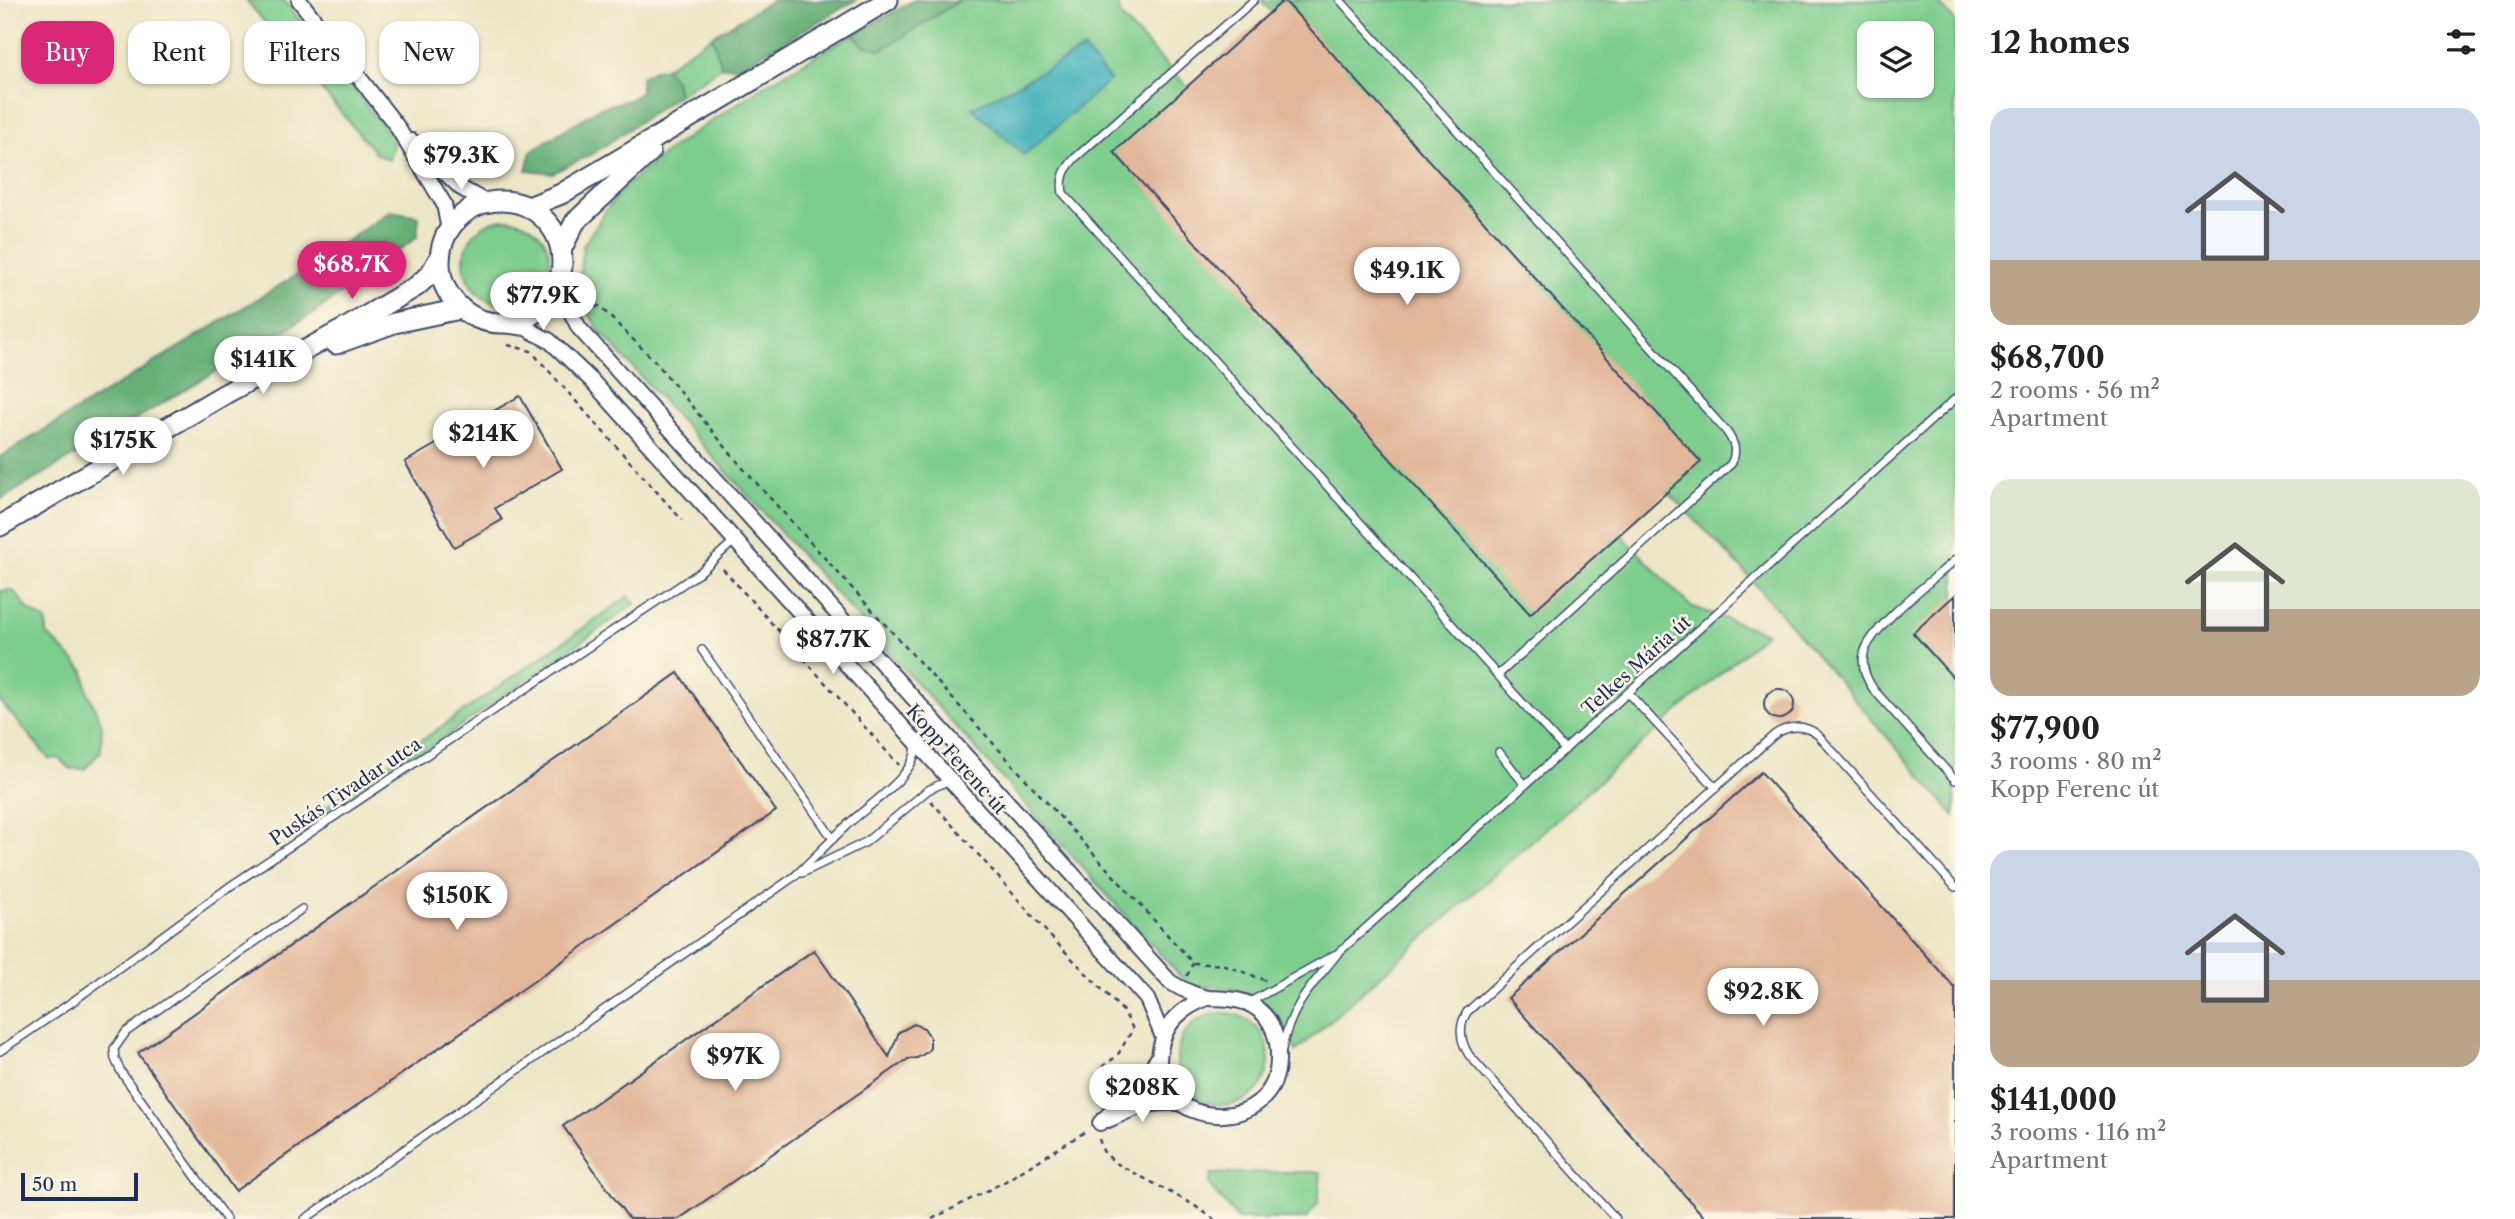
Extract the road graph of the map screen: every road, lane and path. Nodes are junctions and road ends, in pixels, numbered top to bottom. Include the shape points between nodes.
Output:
1 (299, 0) edge
2 (888, 0) edge
3 (1254, 0) edge
4 (1340, 0) edge
5 (396, 125) junction
6 (678, 127) junction
7 (486, 202) junction
8 (528, 207) junction
9 (449, 230) junction
10 (562, 248) junction
11 (440, 257) junction
12 (563, 272) junction
13 (460, 309) junction
14 (589, 309) dead end
15 (496, 324) junction
16 (508, 345) dead end
17 (283, 363) junction
18 (1955, 399) edge
19 (682, 520) dead end
20 (0, 526) edge
21 (735, 540) junction
22 (1955, 560) edge
23 (723, 569) dead end
24 (702, 650) dead end
25 (1498, 675) junction
26 (1628, 693) junction
27 (914, 740) junction
28 (1565, 750) junction
29 (1499, 752) dead end
30 (905, 772) junction
31 (950, 780) junction
32 (1955, 780) edge
33 (1525, 785) junction
34 (1716, 788) junction
35 (924, 793) junction
36 (833, 839) junction
37 (795, 877) junction
38 (1955, 887) edge
39 (302, 909) dead end
40 (1338, 953) junction
41 (1277, 989) junction
42 (1207, 998) junction
43 (1248, 1003) junction
44 (1163, 1037) junction
45 (0, 1051) edge
46 (1159, 1057) junction
47 (1279, 1063) junction
48 (1099, 1069) dead end
49 (1181, 1103) junction
50 (1100, 1123) junction
51 (226, 1219) edge
52 (305, 1219) edge
53 (932, 1219) edge
54 (1214, 1219) edge
55 (1616, 1219) edge

1 - 5 street
2 - 6 main road
3 - 25 lane via 1075,158 1062,178 1063,192
4 - 25 lane via 1726,431 1736,451 1731,464
5 - 7 street via 461,188
5 - 9 street via 444,204
6 - 8 main road via 561,194
6 - 10 main road via 575,222
7 - 8 main road via 508,201
7 - 9 main road via 463,214
8 - 10 main road via 548,222
9 - 11 main road
10 - 12 main road
11 - 13 main road via 444,285
11 - 17 main road via 417,286
12 - 15 main road via 546,305 528,318
12 - 42 street, Kopp Ferenc út via 564,298 579,328 1170,982
13 - 15 main road
13 - 17 main road via 394,323
14 - 41 path via 598,306 654,360 741,466 1193,963 1225,965 1264,978
15 - 21 street, Kopp Ferenc út via 526,328 564,353
16 - 19 path via 531,351
17 - 20 main road
18 - 26 lane, Telkes Mária út
21 - 27 street, Kopp Ferenc út
21 - 45 lane, Puskás Tivadar utca via 688,580 229,887
22 - 32 lane via 1875,632 1863,665 1874,690
23 - 30 path
24 - 36 lane
25 - 28 lane
26 - 28 lane, Telkes Mária út
26 - 34 lane
27 - 30 lane via 915,758
27 - 31 street, Kopp Ferenc út
28 - 33 lane, Telkes Mária út
29 - 33 lane
30 - 36 lane
31 - 35 lane
31 - 44 street, Kopp Ferenc út via 1147,999
33 - 40 lane, Telkes Mária út
34 - 38 lane via 1781,730 1806,728 1818,735
34 - 55 lane via 1467,1012 1462,1024 1461,1040 1469,1055
35 - 37 lane via 866,842
35 - 48 path via 1124,1012 1133,1028 1117,1056
36 - 37 lane
37 - 52 lane
39 - 51 lane via 127,1032 114,1049 121,1072
40 - 41 lane
40 - 47 lane via 1295,1007
41 - 43 lane
42 - 43 street
42 - 44 street via 1188,1005
43 - 47 street via 1262,1012 1272,1029
44 - 46 street
46 - 49 street via 1169,1090
46 - 50 street
47 - 49 street via 1267,1093 1242,1112 1210,1116
49 - 50 street via 1136,1107
50 - 53 path via 1004,1182
50 - 54 path via 1098,1138 1114,1162

